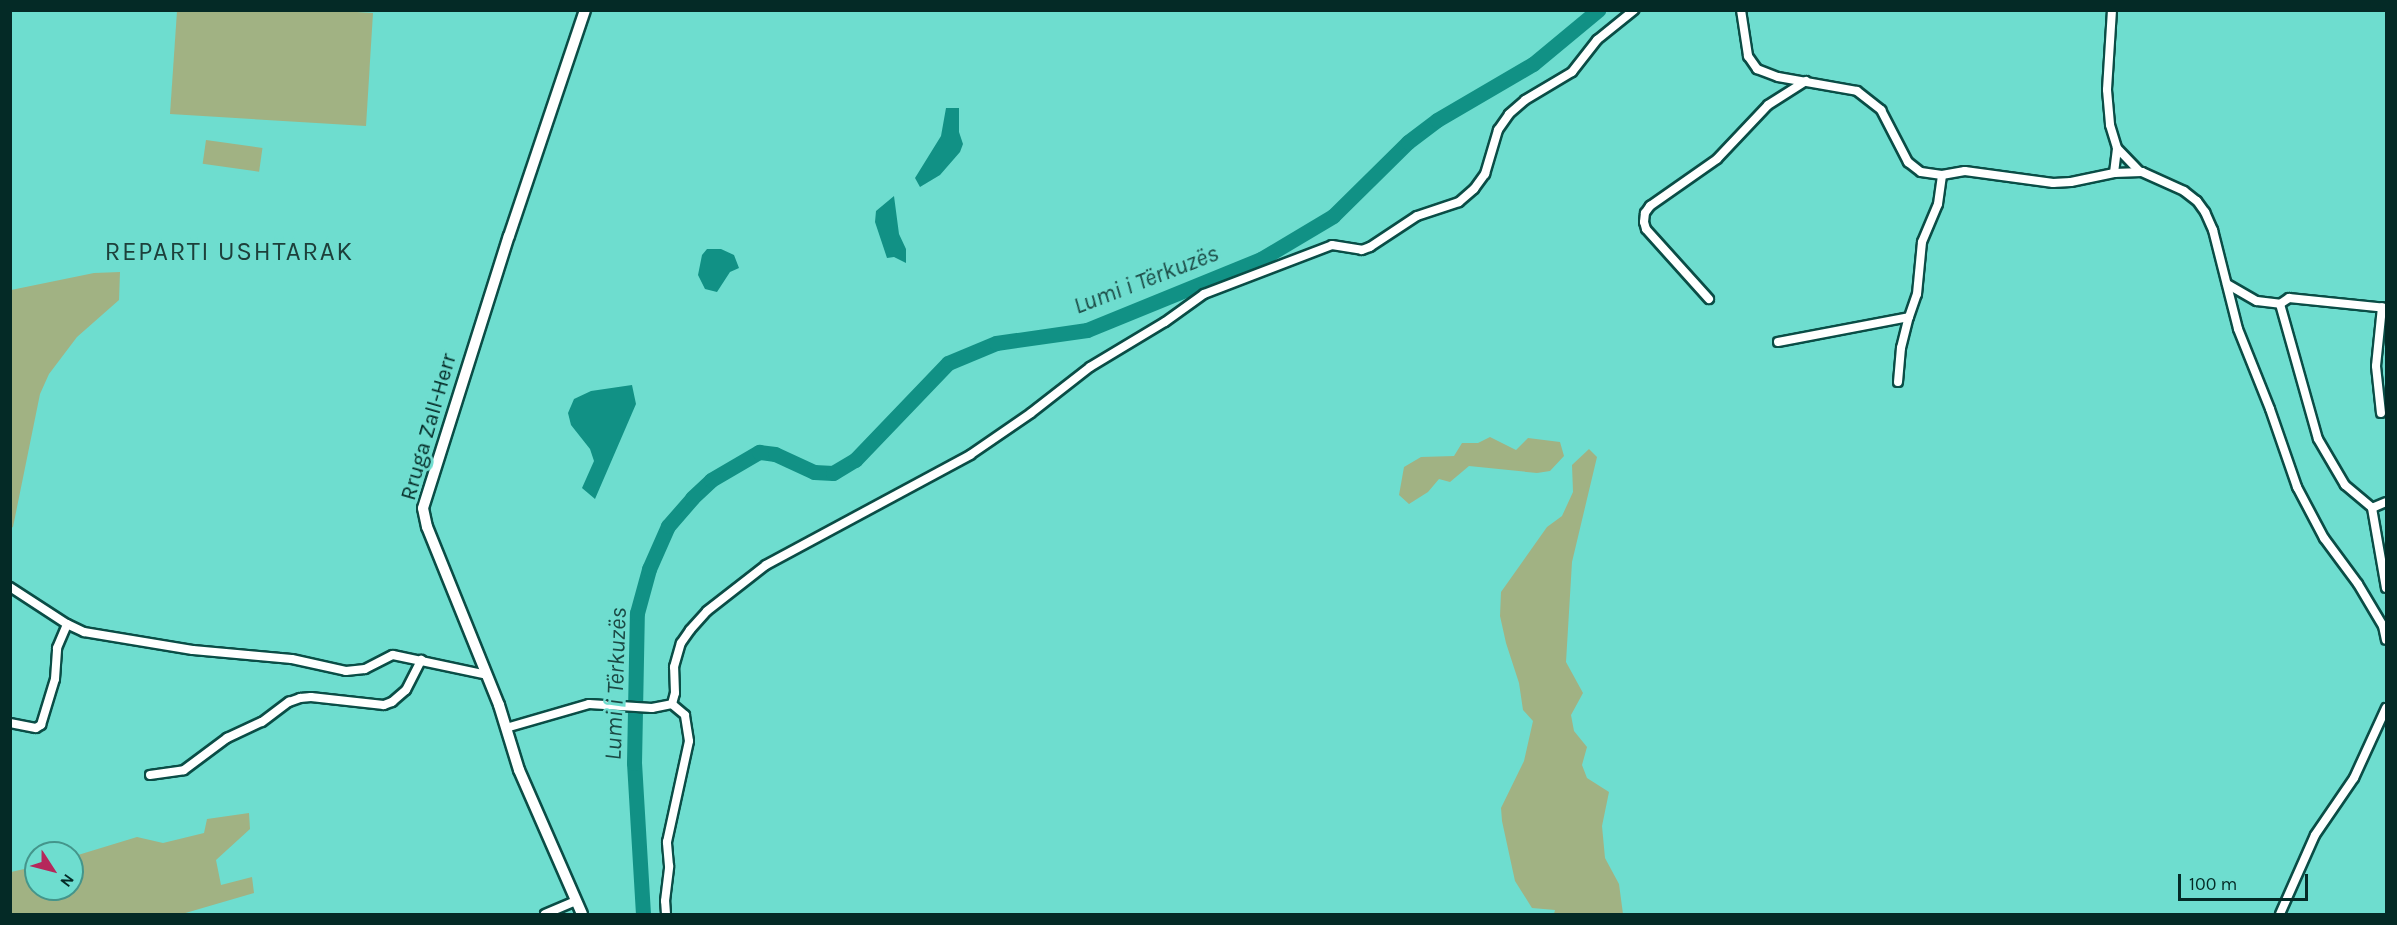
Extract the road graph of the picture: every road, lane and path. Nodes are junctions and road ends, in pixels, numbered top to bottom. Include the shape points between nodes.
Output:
1 (585, 10) edge
2 (1634, 10) edge
3 (1742, 10) edge
4 (2112, 10) edge
5 (1806, 81) junction
6 (2117, 148) junction
7 (2142, 172) junction
8 (2114, 173) junction
9 (1942, 175) junction
10 (2227, 284) junction
11 (1709, 299) dead end
12 (2280, 304) junction
13 (2384, 308) edge
14 (1909, 317) junction
15 (1778, 342) dead end
16 (1898, 382) dead end
17 (2381, 413) dead end
18 (2386, 502) edge
19 (2372, 508) junction
20 (10, 587) edge
21 (2386, 588) edge
22 (67, 624) junction
23 (2385, 629) edge
24 (2386, 639) edge
25 (421, 660) junction
26 (488, 675) junction
27 (672, 704) junction
28 (2386, 708) edge
29 (10, 723) edge
30 (507, 728) junction
31 (150, 775) dead end
32 (576, 901) junction
33 (545, 915) edge
34 (582, 915) edge
35 (666, 915) edge
36 (2280, 915) edge

1 - 26 main road, Rruga Zall-Herr via 423,508 427,527
2 - 27 street via 1597,40 1572,72 1509,114 1498,130 1485,174 1459,202 1417,216 1370,248 1332,245 1204,294 1090,367 970,455 759,570 707,611 681,643 674,667
3 - 5 street via 1751,64 1765,74
4 - 6 street via 2108,110
5 - 9 street via 1844,87 1869,99 1881,110 1913,168 1929,175
5 - 11 street via 1768,105 1717,159 1645,213 1646,229
6 - 7 street
6 - 8 street
7 - 8 street
7 - 10 street via 2184,191 2205,212 2220,250
8 - 9 street via 2053,183 1965,171
9 - 14 street via 1938,204 1922,242 1917,294
10 - 12 street via 2256,302
10 - 23 street via 2238,329 2297,487 2324,538
12 - 13 street via 2289,298
12 - 19 street via 2318,439 2345,485
13 - 17 street via 2376,366
14 - 15 street
14 - 16 street
18 - 19 street
19 - 21 street
20 - 22 street
22 - 25 street via 84,632 159,645 292,659 346,671 365,669 393,655
22 - 29 street via 57,648 55,679 41,725 36,728
23 - 24 street
25 - 26 street
25 - 31 street via 406,690 392,702 384,705 300,698 227,738 184,770
26 - 30 main road, Rruga Zall-Herr
27 - 30 street via 651,708 589,704
27 - 35 street via 685,715 689,741 667,842
28 - 36 street via 2354,778 2315,835
30 - 32 main road, Rruga Zall-Herr via 523,780
32 - 33 street
32 - 34 main road, Rruga Zall-Herr

